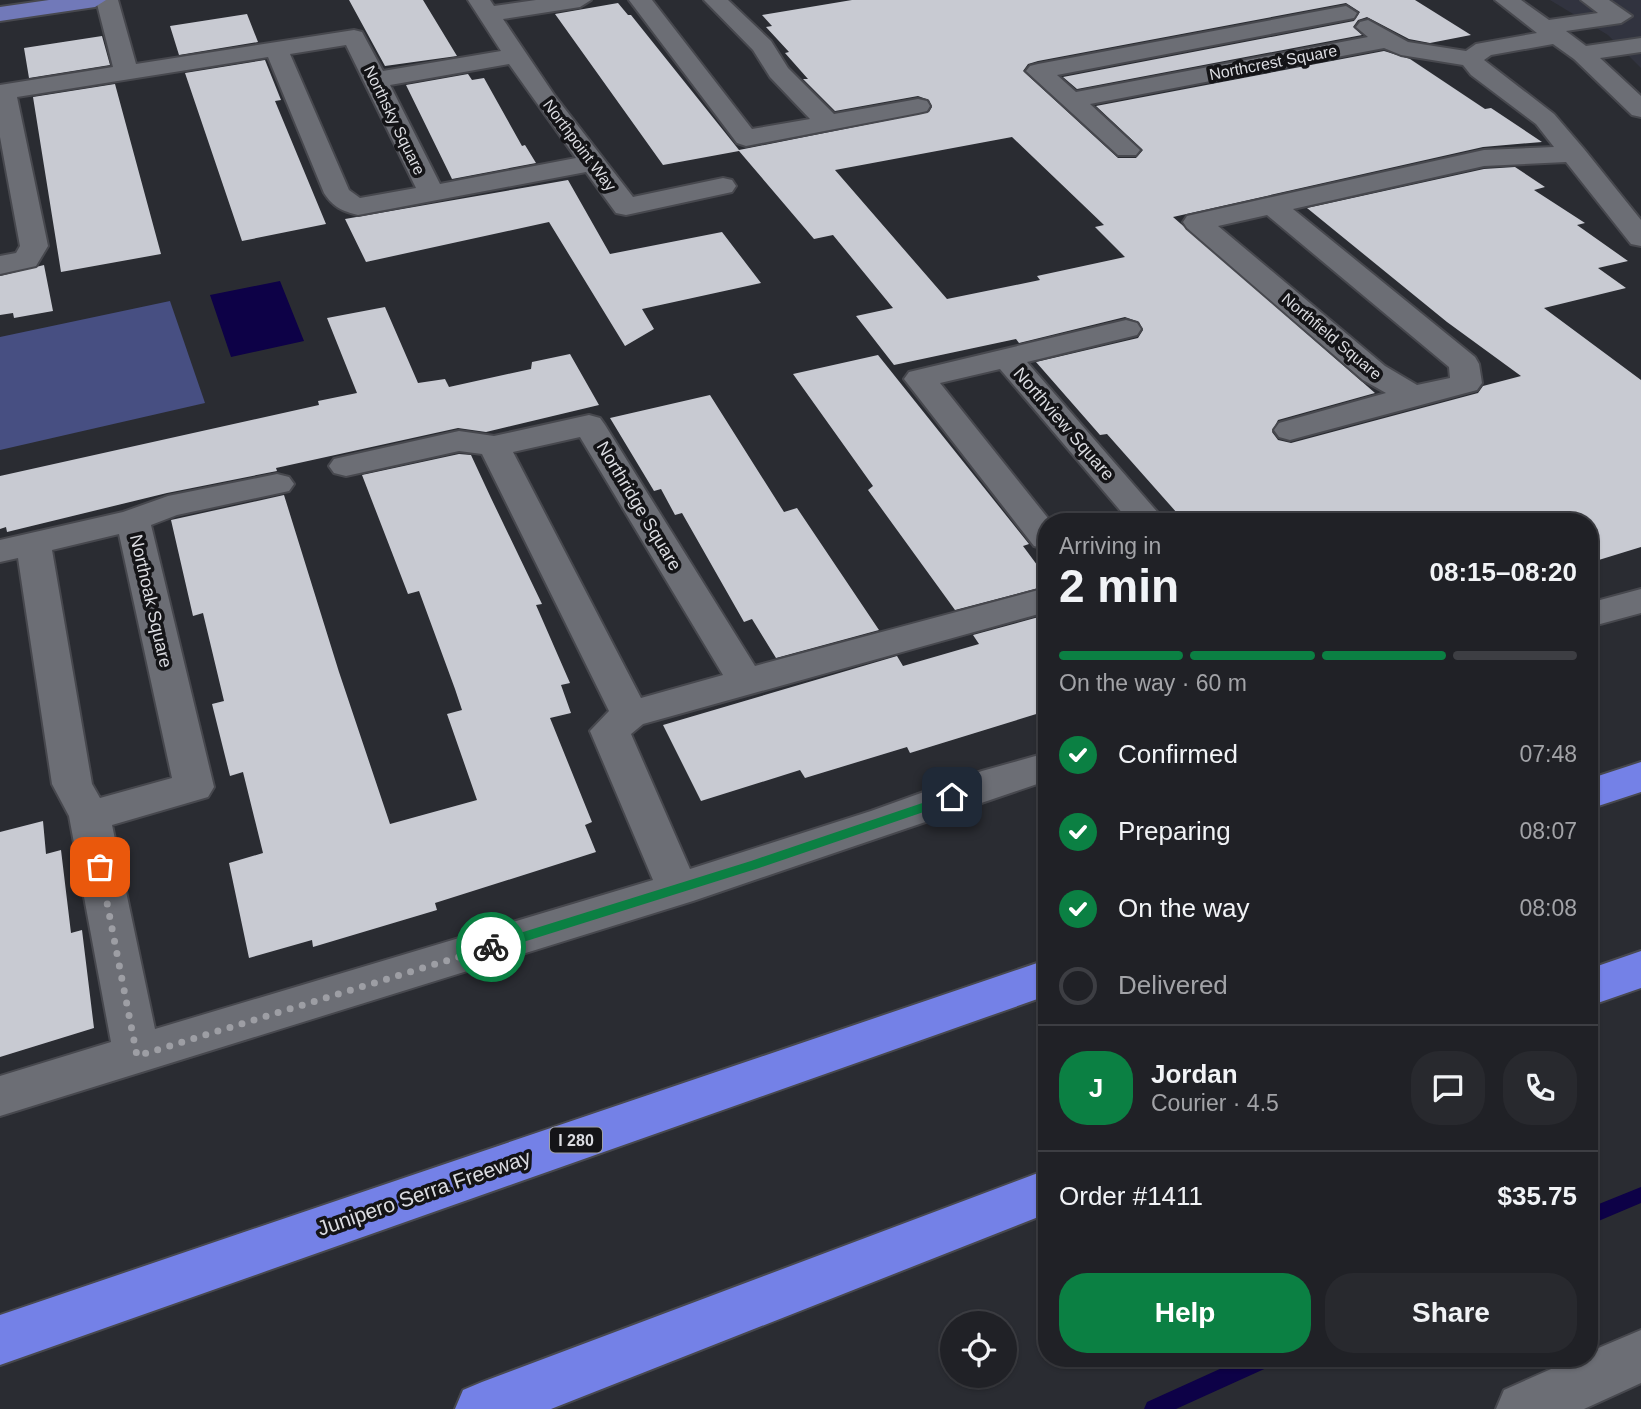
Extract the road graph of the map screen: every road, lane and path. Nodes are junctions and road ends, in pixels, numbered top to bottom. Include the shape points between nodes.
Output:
1 (95, 0) edge
2 (107, 0) edge
3 (580, 0) edge
4 (640, 0) edge
5 (1506, 0) edge
6 (1592, 0) edge
7 (720, 1) edge
8 (1337, 6) edge
9 (484, 7) edge
10 (0, 14) edge
11 (1552, 31) junction
12 (1388, 40) junction
13 (1641, 45) edge
14 (277, 51) junction
15 (1581, 54) junction
16 (516, 56) junction
17 (1471, 60) junction
18 (127, 73) junction
19 (375, 80) junction
20 (2, 92) edge
21 (1074, 100) junction
22 (918, 106) dead end
23 (1641, 110) edge
24 (828, 123) junction
25 (1127, 150) dead end
26 (1575, 154) junction
27 (592, 163) junction
28 (723, 186) dead end
29 (432, 194) junction
30 (1273, 206) junction
31 (1641, 238) edge
32 (0, 265) edge
33 (1126, 329) dead end
34 (1007, 358) junction
35 (1412, 396) junction
36 (1290, 430) dead end
37 (494, 446) junction
38 (346, 466) dead end
39 (277, 484) dead end
40 (1141, 513) edge
41 (133, 520) junction
42 (1038, 528) edge
43 (16, 547) edge
44 (1641, 601) edge
45 (1038, 602) edge
46 (1598, 613) edge
47 (746, 682) junction
48 (630, 714) junction
49 (1038, 769) edge
50 (1641, 777) edge
51 (1598, 791) edge
52 (90, 816) junction
53 (678, 889) junction
54 (1641, 969) edge
55 (1038, 981) edge
56 (1598, 985) edge
57 (137, 1056) junction
58 (0, 1096) edge
59 (1038, 1195) edge
60 (0, 1340) edge
61 (1641, 1356) edge
62 (482, 1409) edge
63 (1523, 1409) edge

1 - 10 main road
2 - 18 street
3 - 9 street
4 - 24 street via 746,138
5 - 11 street
6 - 11 street via 1621,16
7 - 24 street via 763,46 778,72
8 - 12 street
8 - 21 street, Northcrest Square via 1038,71
9 - 16 street, Northpoint Way
11 - 15 street
11 - 17 street via 1484,49
12 - 17 street via 1401,48
12 - 21 street, Northcrest Square
13 - 15 street
14 - 18 street, Northsky Square
14 - 19 street, Northsky Square via 349,27
14 - 29 street, Northsky Square via 337,193 345,202 358,207
15 - 23 street
16 - 19 street
16 - 27 street, Northpoint Way
17 - 26 street via 1545,119
18 - 20 street, Northsky Square
19 - 29 street, Northsky Square
20 - 32 street via 34,246 26,261
21 - 25 street, Northcrest Square
22 - 24 street
26 - 30 street, Northfield Square via 1484,159
26 - 31 street
27 - 28 street, Northpoint Way via 626,207
27 - 29 street
30 - 35 street via 1464,364 1466,383
30 - 35 street, Northfield Square via 1197,222 1374,373
33 - 34 street
34 - 40 street, Northview Square
34 - 42 street, Northview Square via 920,379
35 - 36 street
37 - 38 street via 459,441
37 - 47 street, Northridge Square via 589,425
37 - 48 street
39 - 41 street via 168,506
41 - 43 street, Northoak Square
41 - 52 street, Northoak Square via 194,787
43 - 52 street, Northoak Square via 72,784
44 - 46 street
45 - 47 street
47 - 48 street
48 - 53 street via 610,731
49 - 53 street
50 - 51 highway
52 - 57 street, Northoak Square
53 - 57 street
54 - 56 highway
55 - 60 highway, Junipero Serra Freeway / I 280
57 - 58 street
59 - 62 highway
61 - 63 street

